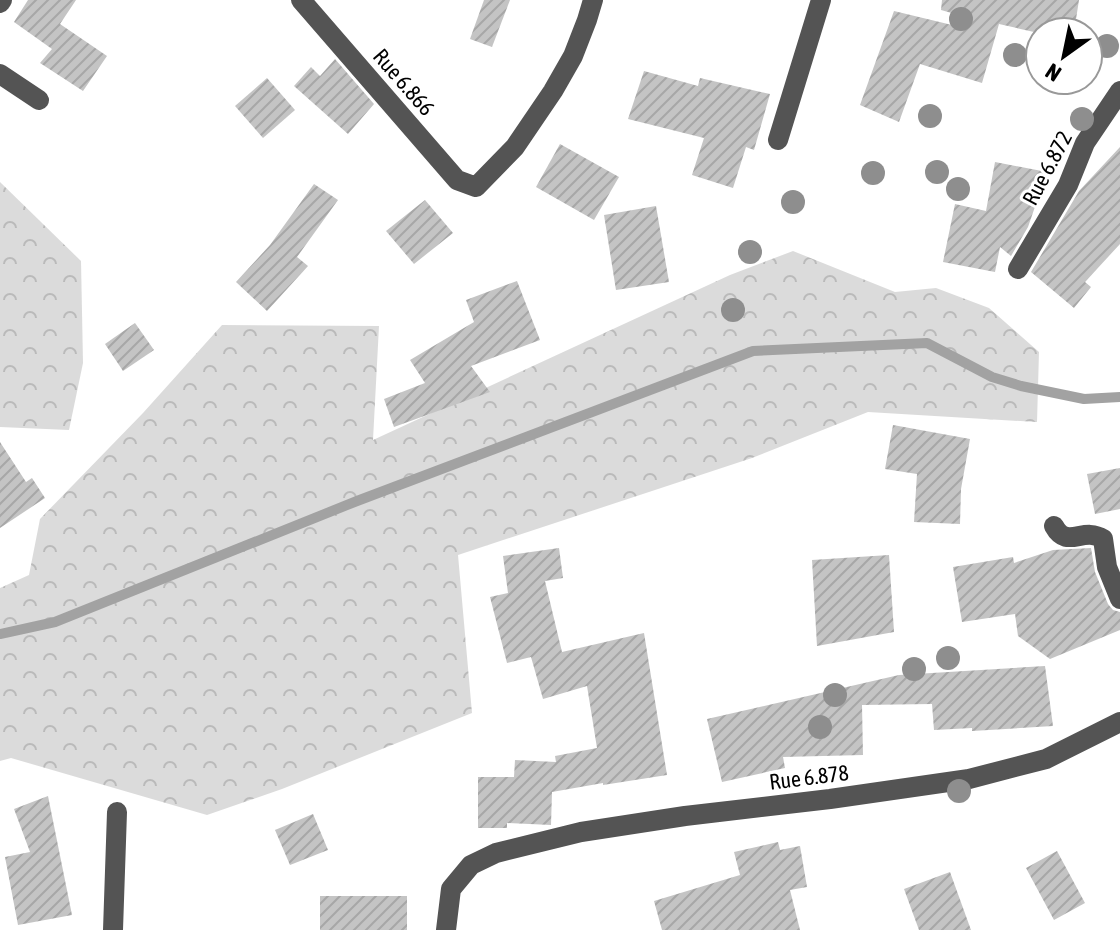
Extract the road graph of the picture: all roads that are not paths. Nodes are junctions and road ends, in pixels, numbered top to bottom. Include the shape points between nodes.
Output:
1 (301, 0) edge
2 (593, 0) edge
3 (821, 0) edge
4 (0, 74) edge
5 (1120, 91) edge
6 (39, 100) dead end
7 (778, 140) dead end
8 (1018, 269) dead end
9 (1054, 526) dead end
10 (1120, 599) edge
11 (1120, 722) edge
12 (117, 812) dead end
13 (113, 930) edge
14 (446, 930) edge

1 - 2 street, Rue 6.866 via 457,180 476,187 515,147 553,91 573,56
3 - 7 street
4 - 6 street
5 - 8 street, Rue 6.872 via 1085,143 1068,185
9 - 10 street via 1062,537 1087,533 1103,539
11 - 14 street, Rue 6.878 via 1046,759 969,779 596,829 496,853 471,865 451,889
12 - 13 street

